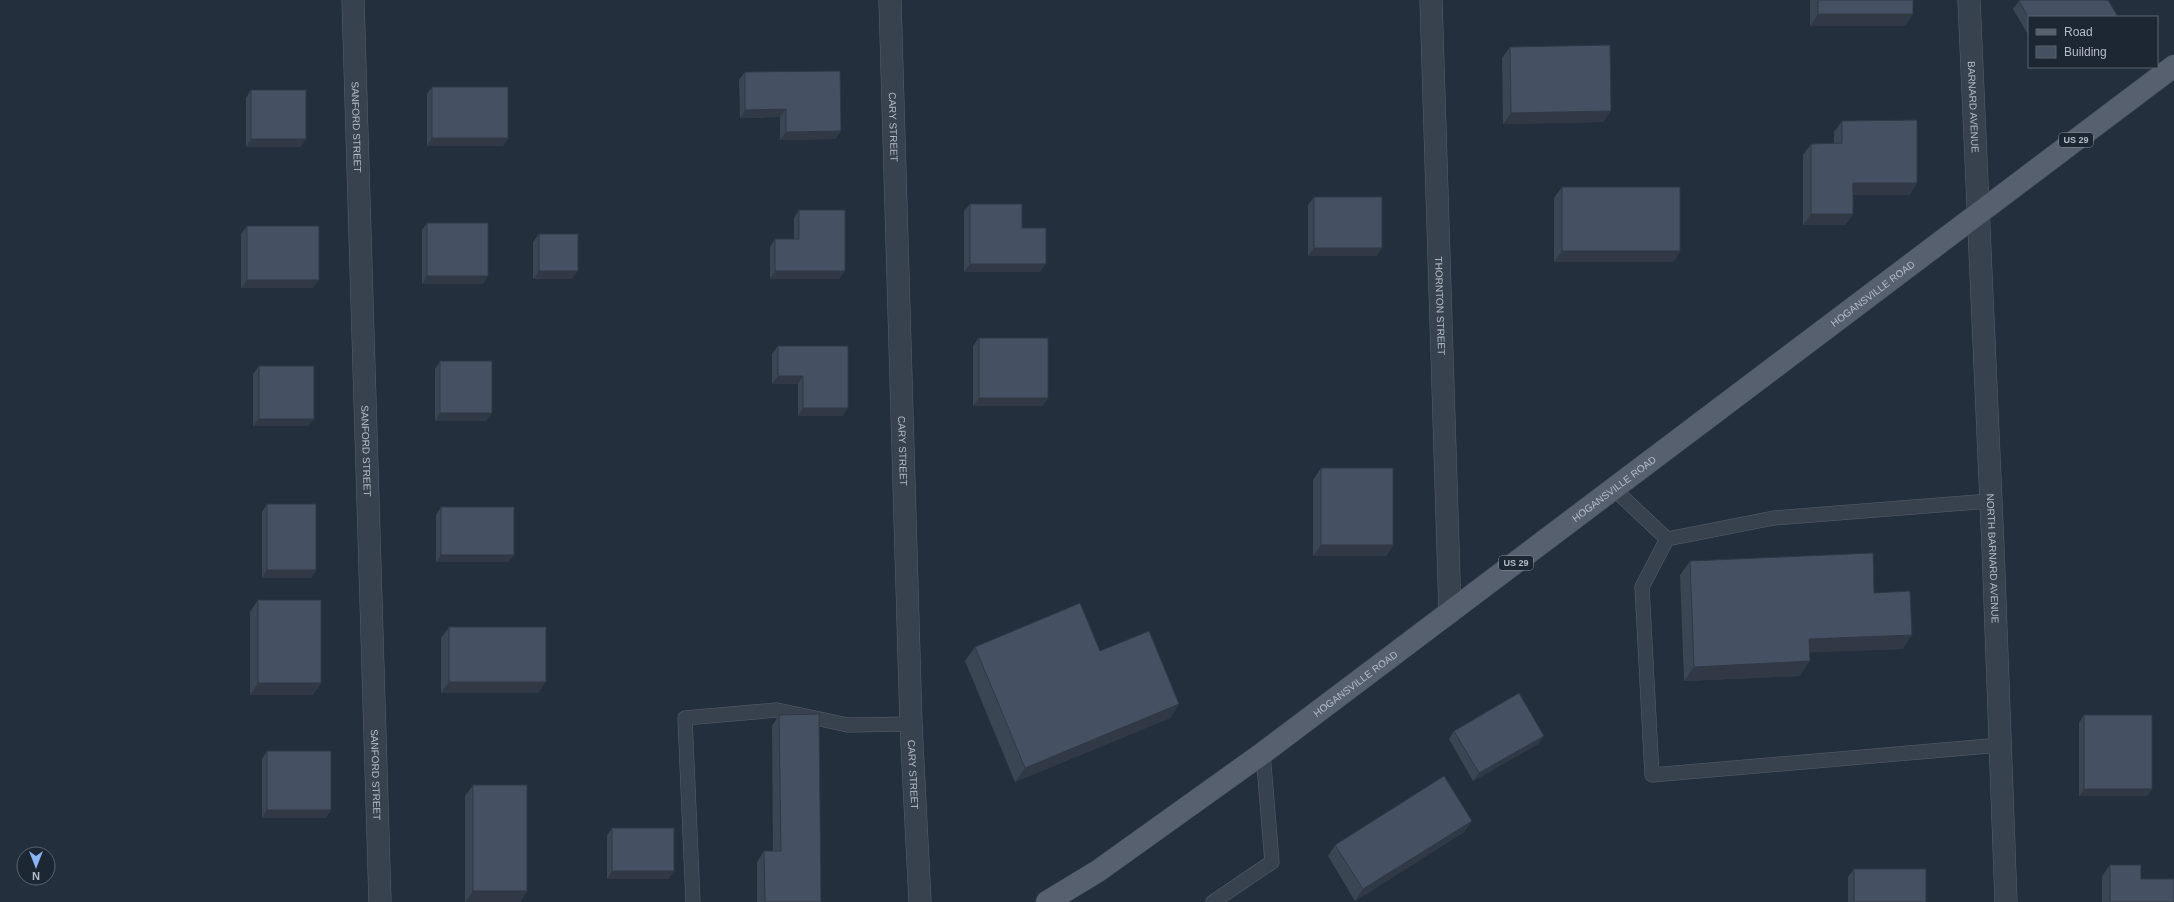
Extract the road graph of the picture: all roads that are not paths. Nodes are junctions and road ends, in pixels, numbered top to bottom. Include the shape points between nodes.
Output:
1 (353, 0) edge
2 (890, 0) edge
3 (1431, 0) edge
4 (1969, 0) edge
5 (2174, 66) edge
6 (1978, 214) junction
7 (1614, 489) junction
8 (1990, 501) junction
9 (1667, 539) junction
10 (1450, 612) junction
11 (911, 724) junction
12 (2001, 746) junction
13 (1263, 753) junction
14 (380, 902) edge
15 (693, 902) edge
16 (920, 902) edge
17 (1047, 902) edge
18 (1213, 902) edge
19 (2006, 902) edge

1 - 14 street, SANFORD STREET
2 - 11 street, CARY STREET
3 - 10 street, THORNTON STREET
4 - 6 street, BARNARD AVENUE
5 - 6 main road, HOGANSVILLE ROAD / US 29
6 - 7 main road, HOGANSVILLE ROAD / US 29
6 - 8 street, NORTH BARNARD AVENUE
7 - 9 lane
7 - 10 main road, HOGANSVILLE ROAD / US 29
8 - 9 lane via 1774,518
8 - 12 street, NORTH BARNARD AVENUE
9 - 12 lane via 1642,587 1652,775
10 - 13 main road, HOGANSVILLE ROAD / US 29
11 - 15 lane via 848,725 777,710 685,718
11 - 16 street, CARY STREET
12 - 19 street, NORTH BARNARD AVENUE
13 - 17 main road, HOGANSVILLE ROAD / US 29 via 1098,871
13 - 18 lane via 1272,862

